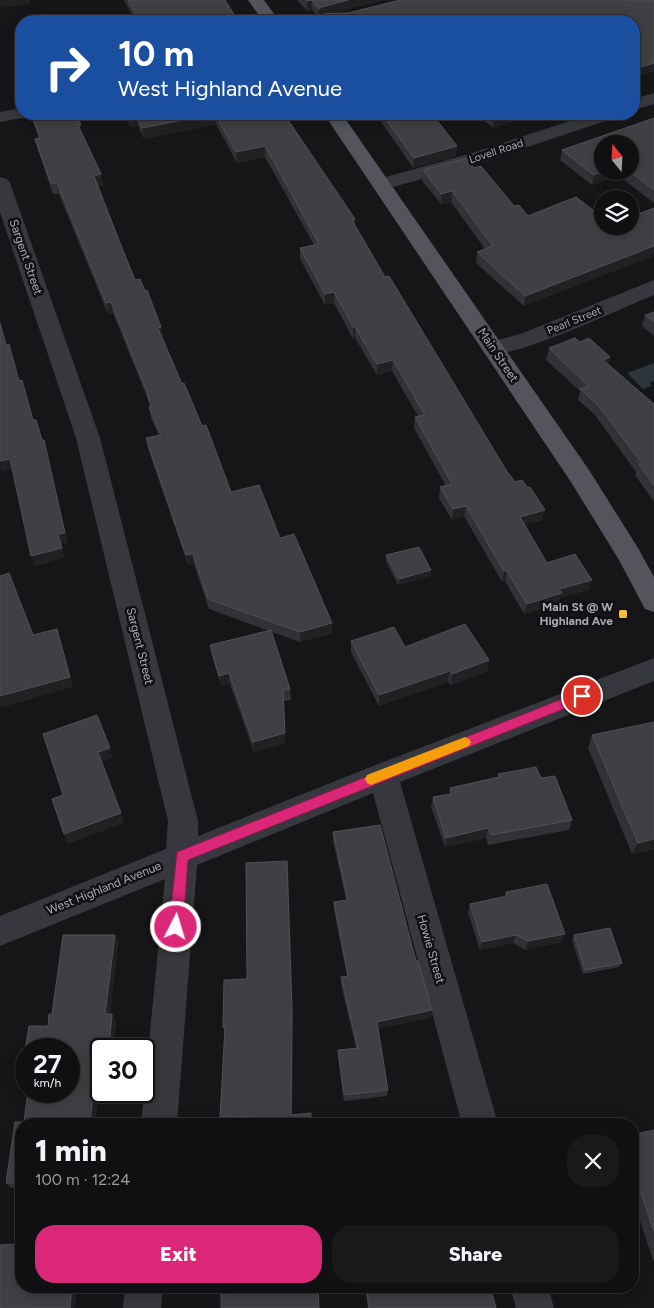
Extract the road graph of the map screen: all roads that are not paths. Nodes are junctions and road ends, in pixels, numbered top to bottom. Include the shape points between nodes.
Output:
1 (256, 0) edge
2 (267, 15) edge
3 (654, 98) edge
4 (640, 103) edge
5 (15, 114) edge
6 (0, 117) edge
7 (338, 120) edge
8 (590, 120) edge
9 (0, 182) edge
10 (382, 184) junction
11 (654, 287) edge
12 (493, 348) junction
13 (654, 602) edge
14 (654, 669) edge
15 (383, 775) junction
16 (182, 856) junction
17 (0, 931) edge
18 (160, 1118) edge
19 (478, 1118) edge
20 (143, 1293) edge
21 (531, 1293) edge
22 (142, 1308) edge
23 (535, 1308) edge

1 - 2 main road
3 - 4 street
5 - 6 street
7 - 10 main road, Main Street
8 - 10 street, Lovell Road via 476,158
9 - 16 street, Sargent Street via 88,438 181,812
10 - 12 main road, Main Street
11 - 12 street, Pearl Street via 531,338
12 - 13 main road, Main Street via 585,483
14 - 15 street, West Highland Avenue
15 - 16 street, West Highland Avenue
15 - 19 street, Howie Street
16 - 17 street, West Highland Avenue
16 - 18 street, Sargent Street
20 - 22 street
21 - 23 street

